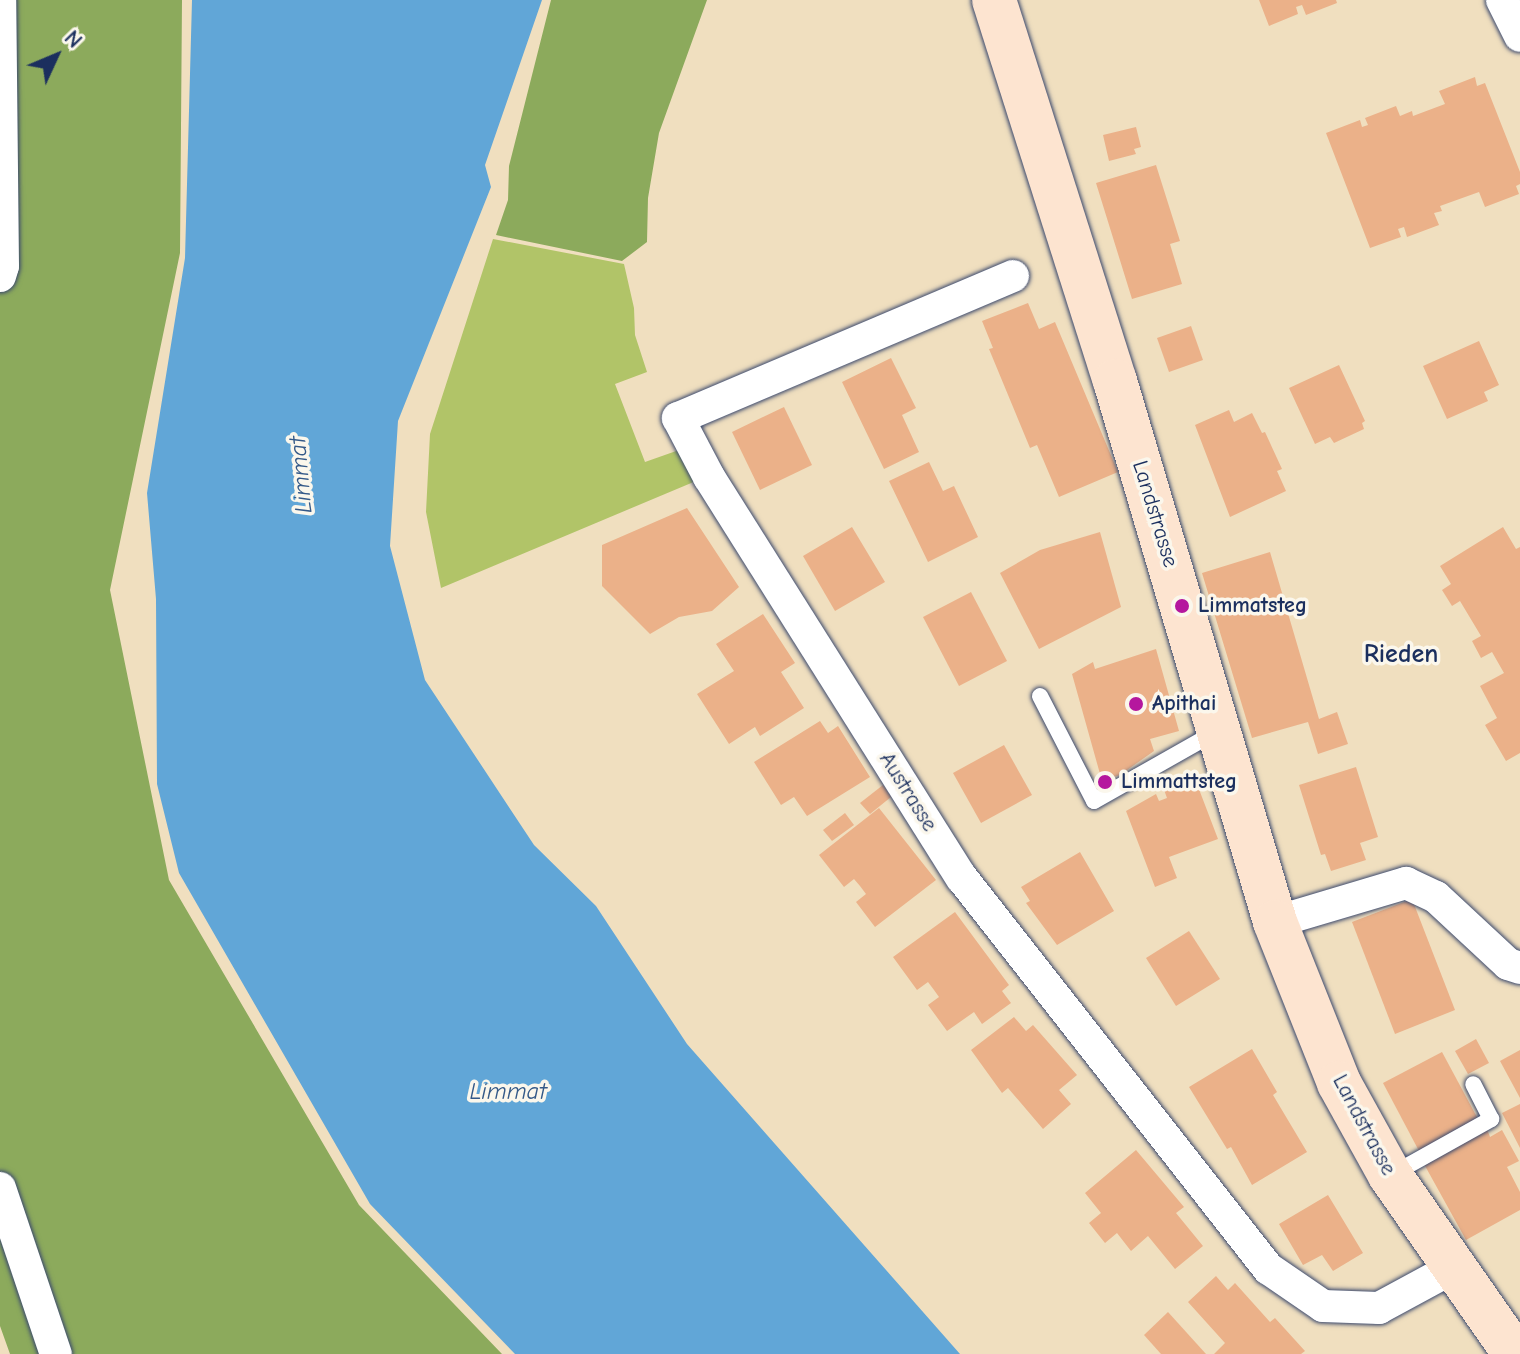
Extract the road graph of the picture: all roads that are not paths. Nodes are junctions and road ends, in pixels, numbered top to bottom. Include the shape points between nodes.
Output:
1 (0, 0) edge
2 (994, 0) edge
3 (1502, 0) edge
4 (1520, 36) edge
5 (0, 276) edge
6 (1013, 276) dead end
7 (1040, 696) dead end
8 (1217, 731) junction
9 (1275, 922) junction
10 (1520, 968) edge
11 (1473, 1084) dead end
12 (1390, 1175) junction
13 (0, 1188) edge
14 (1453, 1268) junction
15 (56, 1354) edge
16 (1515, 1354) edge

1 - 5 street
2 - 8 main road, Landstrasse via 1111,367
3 - 4 street
6 - 14 street, Austrasse via 678,418 709,477 962,878 1269,1269 1323,1306 1379,1308
7 - 8 lane via 1094,801
8 - 9 main road, Landstrasse
9 - 10 street via 1406,883 1436,897 1508,964
9 - 12 main road, Landstrasse via 1339,1083
11 - 12 lane via 1491,1119
12 - 14 main road, Landstrasse
13 - 15 street
14 - 16 main road, Landstrasse

